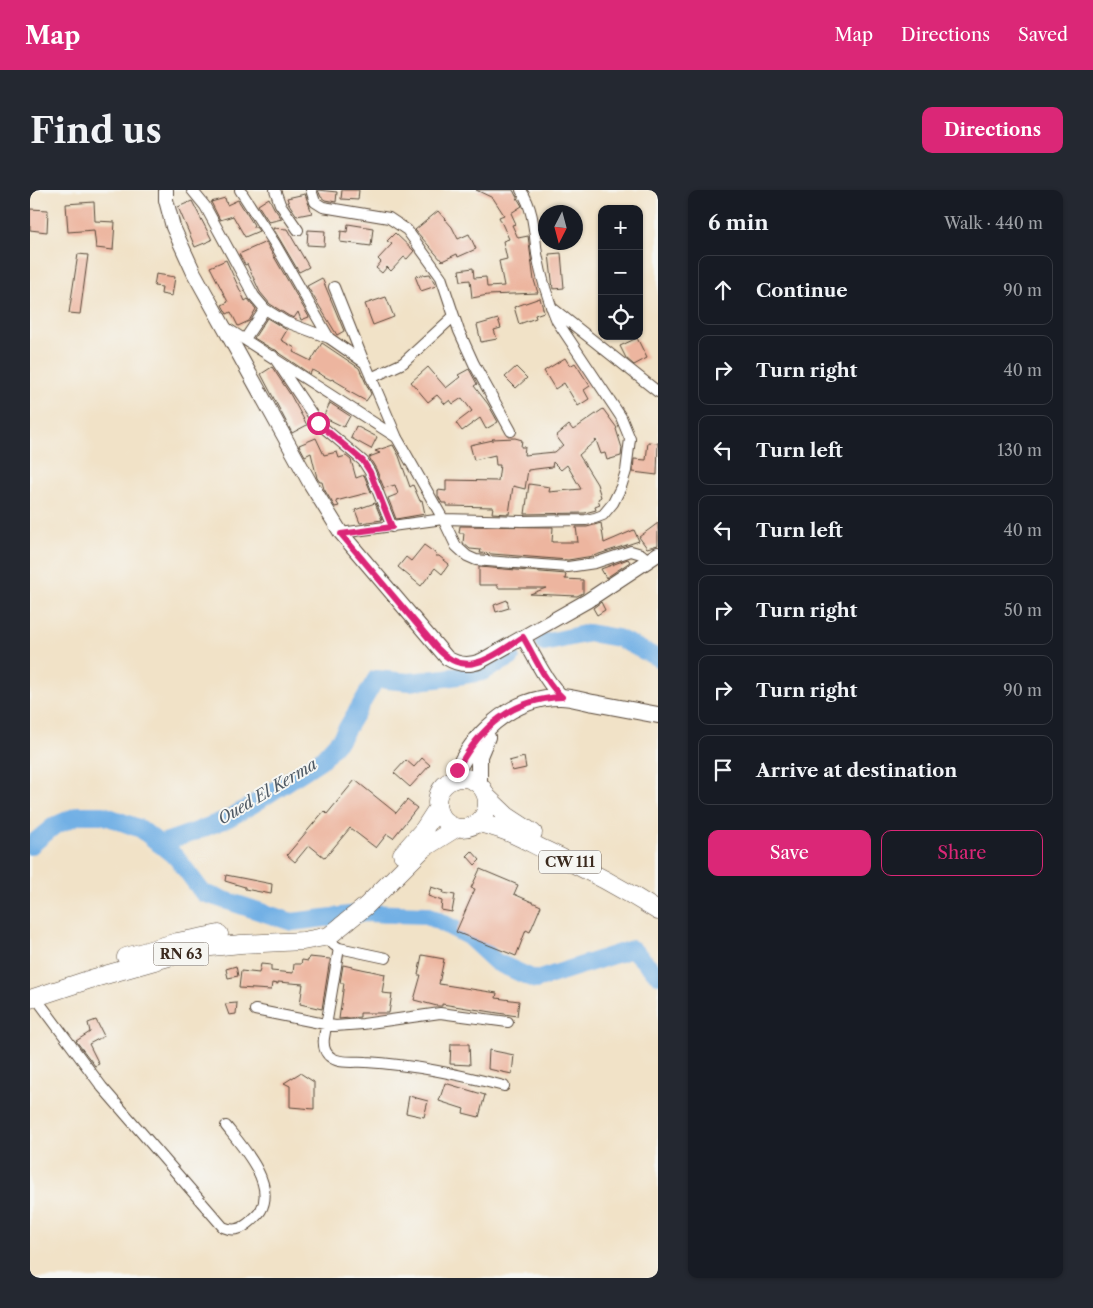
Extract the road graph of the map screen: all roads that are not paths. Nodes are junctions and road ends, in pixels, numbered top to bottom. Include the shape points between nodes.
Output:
1 (166, 190) edge
2 (172, 190) edge
3 (192, 190) edge
4 (240, 190) edge
5 (275, 190) edge
6 (311, 190) edge
7 (521, 190) edge
8 (298, 230) dead end
9 (334, 287) dead end
10 (550, 306) junction
11 (265, 309) junction
12 (454, 316) junction
13 (220, 324) junction
14 (329, 338) junction
15 (244, 339) junction
16 (272, 356) junction
17 (364, 363) junction
18 (371, 378) junction
19 (658, 392) edge
20 (511, 431) dead end
21 (397, 438) junction
22 (443, 518) junction
23 (392, 527) junction
24 (341, 534) junction
25 (654, 558) edge
26 (523, 637) junction
27 (562, 697) junction
28 (658, 715) edge
29 (497, 720) junction
30 (454, 779) junction
31 (482, 790) junction
32 (437, 809) junction
33 (477, 823) junction
34 (456, 828) junction
35 (658, 897) edge
36 (362, 902) junction
37 (658, 911) edge
38 (332, 935) junction
39 (386, 958) dead end
40 (32, 995) edge
41 (255, 1010) dead end
42 (508, 1022) dead end
43 (326, 1025) junction
44 (504, 1086) dead end
45 (226, 1126) dead end

1 - 2 street
1 - 13 street via 173,227
3 - 11 street via 205,206 254,296
4 - 14 street
5 - 8 street via 280,204
6 - 12 street via 315,202 323,207 389,218 407,230 441,277
7 - 10 street via 534,217 538,254
9 - 17 street
10 - 19 street
10 - 22 street via 611,402 630,439 626,471 613,503 602,515 586,520
11 - 14 street via 286,322
11 - 15 street
12 - 18 street via 404,363
12 - 20 street via 474,364
13 - 15 street
13 - 24 street
14 - 17 street
15 - 16 street
16 - 21 street
16 - 23 street via 318,423 363,461
17 - 18 street
18 - 21 street
21 - 22 street
22 - 23 street
22 - 25 street via 456,546 476,560 568,567 631,551
23 - 24 street
24 - 26 street via 437,648 453,662 481,661
25 - 26 street via 588,601
26 - 27 street via 546,678
27 - 28 main road
27 - 29 main road via 528,702
29 - 30 main road via 466,755
29 - 31 main road via 479,756
30 - 31 highway via 467,779
30 - 32 highway via 440,791
31 - 33 highway via 486,809
31 - 35 highway, CW 111 via 500,811 523,827
32 - 34 highway via 444,821
32 - 36 highway, RN 63
33 - 34 highway
33 - 37 highway, CW 111 via 502,830 558,856
34 - 36 highway, RN 63 via 424,848
36 - 38 highway, RN 63
38 - 39 street
38 - 40 highway, RN 63 via 309,930 218,934 177,942
38 - 43 street
40 - 45 street via 102,1088 223,1227 235,1230 246,1226 261,1211 265,1193 256,1165
41 - 43 street
42 - 43 street via 440,1012 345,1026
43 - 44 street via 325,1050 338,1061 434,1069

